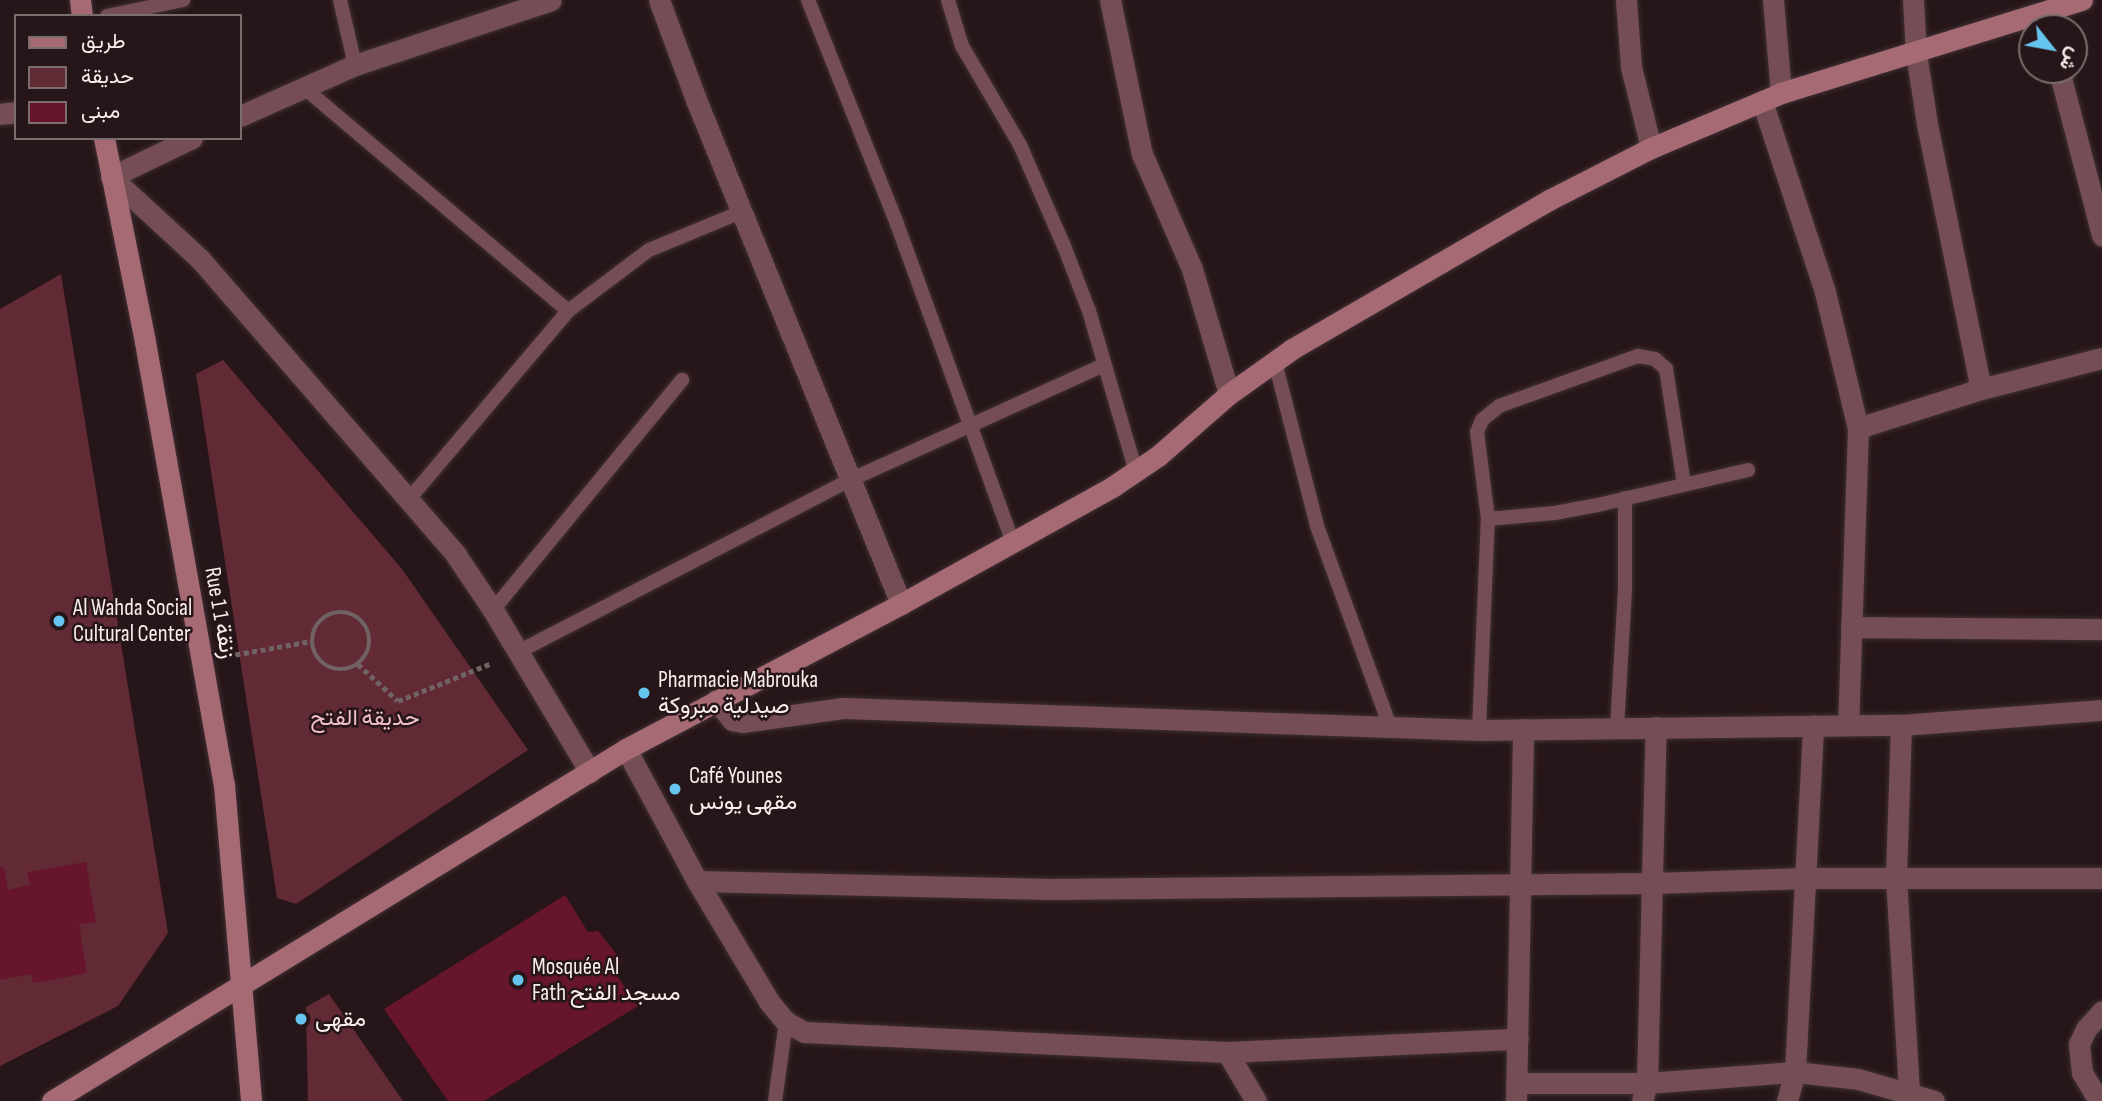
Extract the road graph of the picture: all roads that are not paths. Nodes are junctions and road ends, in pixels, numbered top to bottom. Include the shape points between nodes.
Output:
1 (183, 0) edge
2 (340, 0) edge
3 (551, 0) edge
4 (659, 0) edge
5 (807, 0) edge
6 (948, 0) edge
7 (1111, 0) edge
8 (1626, 0) edge
9 (1773, 0) edge
10 (1913, 0) edge
11 (2075, 1) edge
12 (116, 14) edge
13 (2055, 14) edge
14 (2018, 27) edge
15 (1916, 53) junction
16 (355, 65) junction
17 (2063, 84) edge
18 (302, 86) junction
19 (1771, 97) junction
20 (242, 115) edge
21 (104, 140) edge
22 (188, 140) edge
23 (1651, 148) junction
24 (111, 177) junction
25 (741, 212) junction
26 (2102, 235) edge
27 (568, 311) junction
28 (2102, 358) edge
29 (1275, 362) junction
30 (1103, 365) junction
31 (682, 380) dead end
32 (1981, 389) junction
33 (1229, 394) junction
34 (971, 424) junction
35 (1858, 428) junction
36 (1748, 470) dead end
37 (1136, 472) junction
38 (850, 480) junction
39 (1684, 484) junction
40 (410, 498) junction
41 (1625, 498) junction
42 (1488, 519) junction
43 (1013, 543) junction
44 (901, 604) junction
45 (493, 610) junction
46 (1851, 627) junction
47 (2102, 629) edge
48 (518, 652) junction
49 (716, 700) junction
50 (2102, 710) edge
51 (1813, 725) junction
52 (1848, 725) junction
53 (1901, 725) junction
54 (1390, 727) junction
55 (1656, 727) junction
56 (1617, 728) junction
57 (1523, 729) junction
58 (1479, 730) junction
59 (626, 749) junction
60 (590, 772) junction
61 (1806, 877) junction
62 (1896, 878) junction
63 (2102, 878) edge
64 (696, 881) junction
65 (1521, 883) junction
66 (1653, 883) junction
67 (240, 988) junction
68 (2102, 1011) edge
69 (786, 1022) junction
70 (1518, 1039) junction
71 (1227, 1052) junction
72 (1796, 1072) junction
73 (1517, 1092) edge
74 (1645, 1092) edge
75 (1922, 1098) edge
76 (52, 1101) edge
77 (251, 1101) edge
78 (775, 1101) edge
79 (1256, 1101) edge
80 (1787, 1101) edge
81 (2099, 1101) edge

1 - 12 lane
2 - 16 lane
3 - 16 street
4 - 25 street
5 - 34 lane
6 - 30 lane via 962,46 1020,145 1064,246 1089,311
7 - 33 street via 1142,155 1192,269
8 - 23 street via 1631,67
9 - 19 street
10 - 15 street
11 - 13 street
14 - 15 street
15 - 19 street
15 - 32 street
16 - 18 street
17 - 26 street
18 - 20 street
18 - 27 lane
19 - 23 street
19 - 35 street
21 - 24 street, Rue 1 زنقة 1
22 - 24 street
23 - 29 street via 1549,200
24 - 40 street via 200,260
24 - 67 street, Rue 1 زنقة 1 via 224,785
25 - 27 lane via 649,250
25 - 38 street
27 - 40 lane
28 - 32 street
29 - 33 street
29 - 54 lane via 1317,526
30 - 34 lane
30 - 37 lane
31 - 45 lane
32 - 35 street
33 - 37 street
34 - 38 lane
34 - 43 lane
35 - 46 street
36 - 39 lane
37 - 43 street
38 - 44 street
38 - 48 lane
39 - 41 lane
39 - 42 lane via 1666,369 1655,359 1638,356 1499,406 1482,420 1477,432
40 - 45 street
41 - 42 lane via 1555,513
41 - 56 lane
42 - 58 lane
43 - 44 street
44 - 49 street
45 - 48 street
46 - 47 street
46 - 52 street
48 - 60 street
49 - 54 street via 732,720 743,722 843,708
49 - 59 street
50 - 53 street
51 - 52 street
51 - 55 street
51 - 61 street
52 - 53 street
53 - 62 street
54 - 58 street
55 - 56 street
55 - 66 street
56 - 57 street
57 - 58 street
57 - 65 street
59 - 60 street
59 - 64 street
60 - 67 street
61 - 62 street
61 - 66 street
61 - 72 street
62 - 63 street
62 - 75 street
64 - 65 street via 1050,889
64 - 69 street
65 - 66 street
65 - 70 street
66 - 74 street
67 - 76 street
67 - 77 street, Rue 1 زنقة 1
68 - 81 street via 2079,1044 2082,1073
69 - 71 street via 804,1032 864,1037
69 - 78 lane
70 - 71 street
70 - 73 street
71 - 79 street
72 - 74 street
72 - 75 street via 1858,1079
72 - 80 street
73 - 74 street

